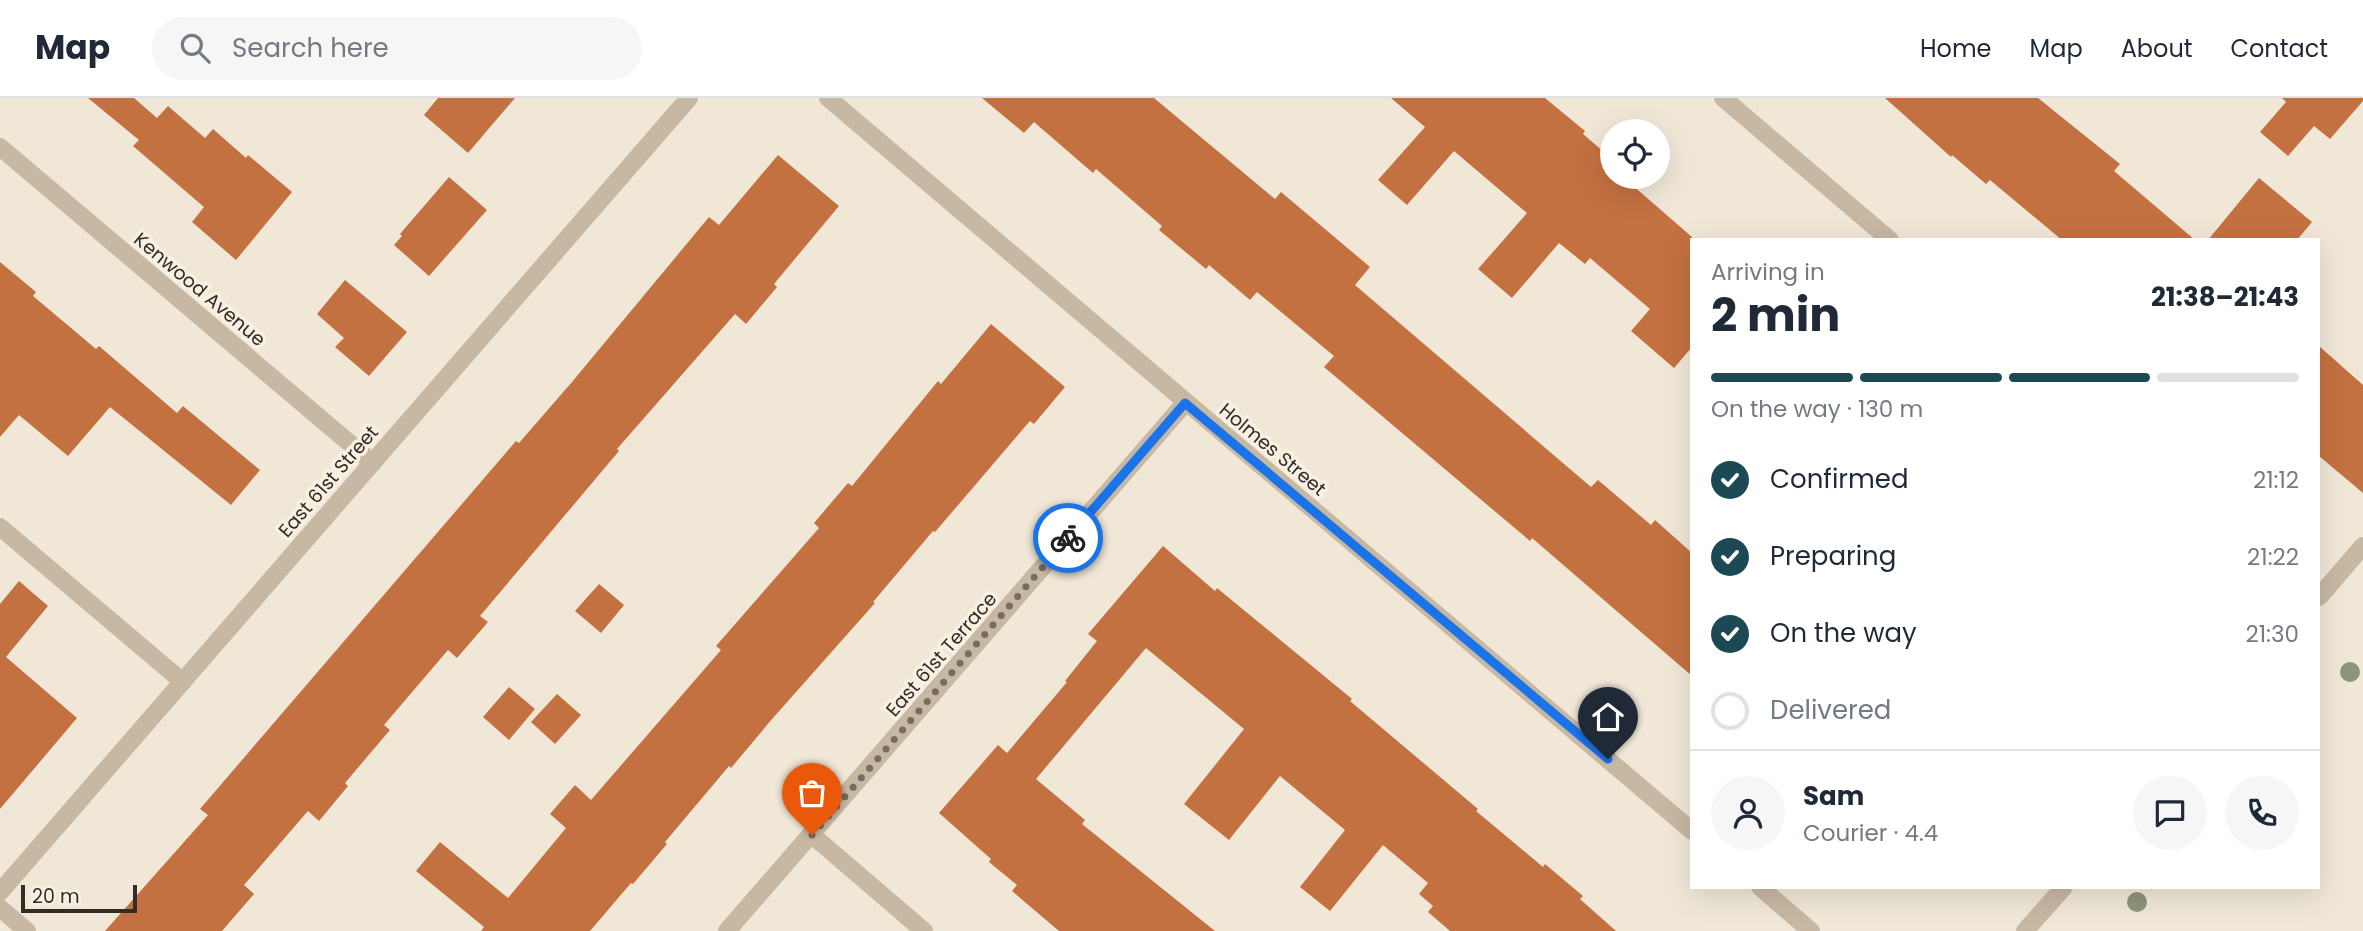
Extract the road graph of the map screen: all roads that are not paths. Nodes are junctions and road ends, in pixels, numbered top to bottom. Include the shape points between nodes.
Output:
1 (689, 98) edge
2 (828, 98) edge
3 (1723, 98) edge
4 (0, 148) edge
5 (1888, 238) edge
6 (1185, 403) junction
7 (373, 463) junction
8 (0, 527) edge
9 (2363, 547) edge
10 (2320, 596) edge
11 (183, 682) junction
12 (1690, 829) edge
13 (812, 835) junction
14 (1762, 889) edge
15 (2062, 889) edge
16 (0, 892) edge
17 (0, 908) edge
18 (27, 931) edge
19 (727, 931) edge
20 (924, 931) edge
21 (1811, 931) edge
22 (2025, 931) edge

1 - 7 street, East 61st Street
2 - 6 street, Holmes Street
3 - 5 street
4 - 7 street, Kenwood Avenue
6 - 12 street, Holmes Street
6 - 13 street, East 61st Terrace
7 - 11 street, East 61st Street
8 - 11 street
9 - 10 street
11 - 16 street, East 61st Street
13 - 19 street, East 61st Terrace
13 - 20 street
14 - 21 street
15 - 22 street
17 - 18 street

